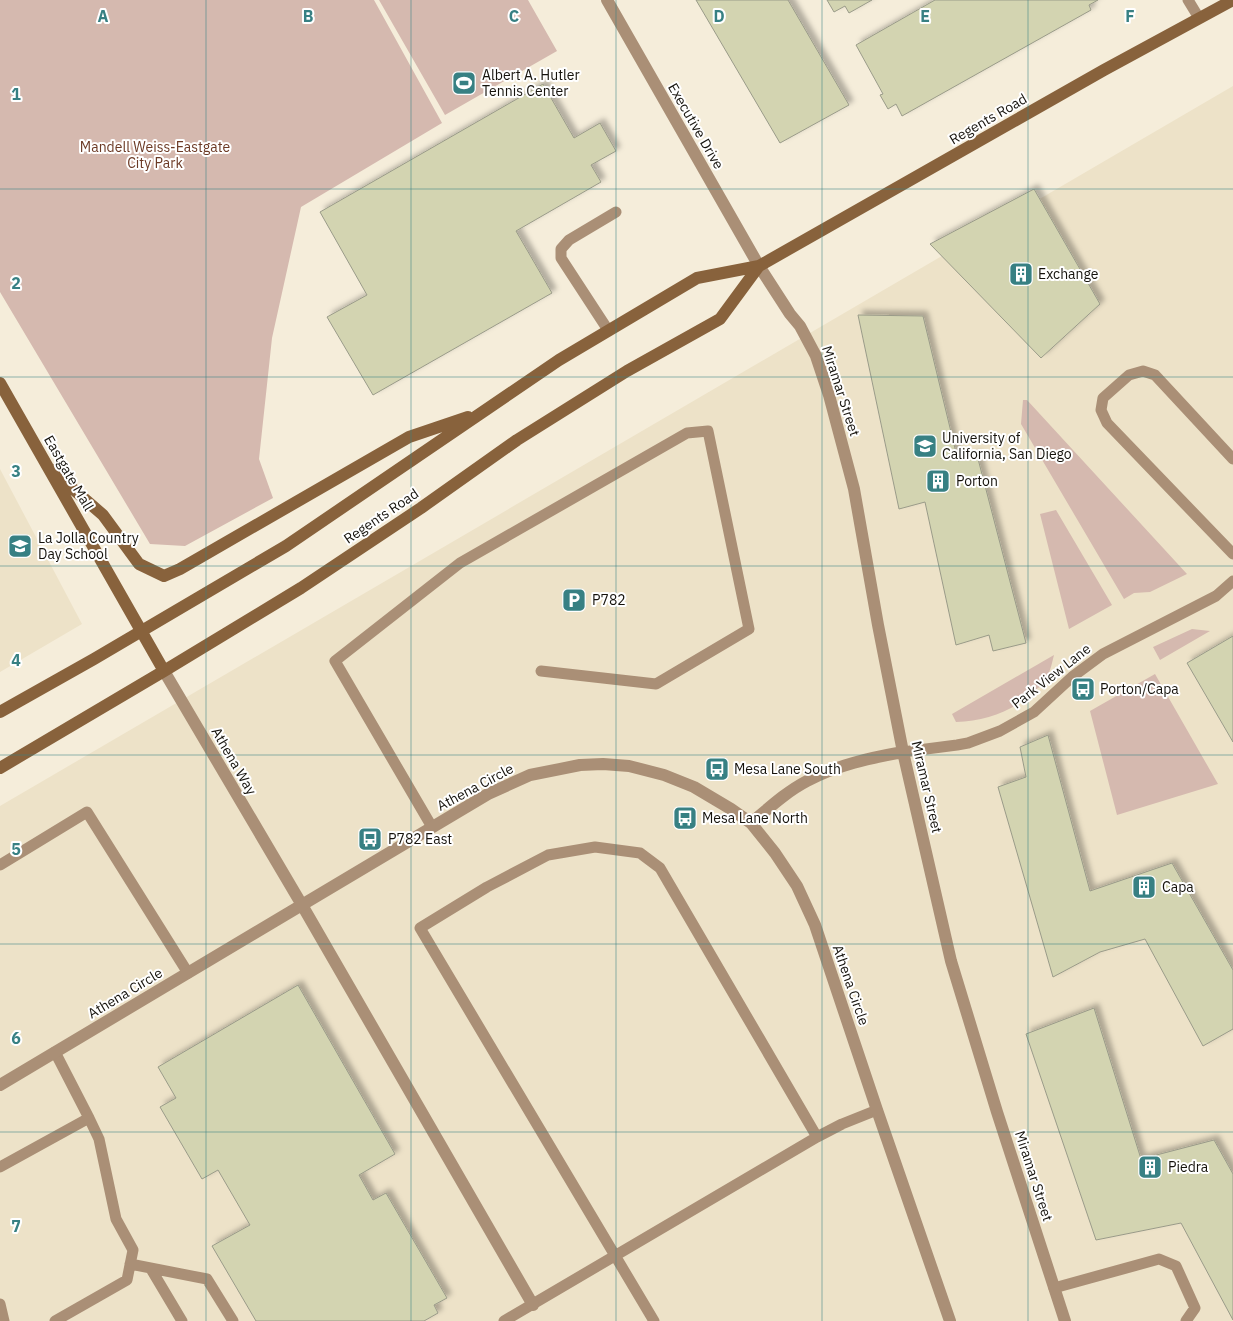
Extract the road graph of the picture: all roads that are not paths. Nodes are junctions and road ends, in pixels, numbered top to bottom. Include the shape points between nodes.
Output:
1 (607, 0) edge
2 (1188, 0) edge
3 (1233, 0) edge
4 (1199, 18) junction
5 (616, 212) dead end
6 (759, 266) junction
7 (608, 330) junction
8 (0, 383) edge
9 (486, 411) junction
10 (1233, 458) edge
11 (50, 469) junction
12 (1233, 554) edge
13 (1233, 581) edge
14 (142, 631) junction
15 (164, 671) junction
16 (541, 671) dead end
17 (0, 712) edge
18 (903, 752) junction
19 (0, 768) edge
20 (751, 823) junction
21 (432, 827) junction
22 (0, 865) edge
23 (302, 905) junction
24 (188, 973) junction
25 (55, 1052) junction
26 (0, 1085) edge
27 (877, 1110) junction
28 (89, 1118) junction
29 (817, 1137) junction
30 (0, 1167) edge
31 (616, 1256) junction
32 (130, 1264) junction
33 (151, 1268) junction
34 (1054, 1288) junction
35 (0, 1304) edge
36 (533, 1305) junction
37 (4, 1321) edge
38 (55, 1321) edge
39 (182, 1321) edge
40 (233, 1321) edge
41 (504, 1321) edge
42 (654, 1321) edge
43 (950, 1321) edge
44 (1065, 1321) edge
45 (1186, 1321) edge

1 - 6 street, Executive Drive
2 - 4 lane
3 - 4 main road, Regents Road
4 - 6 main road, Regents Road
5 - 7 lane via 569,240 561,249 561,258
6 - 7 main road, Regents Road via 697,278
6 - 15 main road, Regents Road via 720,319 627,371 517,440 301,588
6 - 18 street, Miramar Street via 800,326 816,356 829,395 854,489
7 - 9 main road, Regents Road
8 - 11 main road, Eastgate Mall
9 - 11 main road via 409,437 164,576 139,564 103,515
9 - 14 main road, Regents Road via 286,546
10 - 12 lane via 1155,375 1143,371 1129,375 1103,398 1101,410 1107,423
11 - 14 main road, Eastgate Mall
13 - 18 lane, Park View Lane via 1216,596 1103,654 1034,712 1000,731 968,743
14 - 15 main road, Athena Way
14 - 17 main road, Regents Road
15 - 19 main road, Regents Road
15 - 23 street, Athena Way
16 - 21 lane via 656,684 749,630 708,431 687,433 460,563 335,661
18 - 20 street via 869,758 824,772 805,782
18 - 34 street, Miramar Street via 951,961
20 - 21 street, Athena Circle via 694,787 664,775 629,766 603,764 530,775 488,794
20 - 27 street, Athena Circle via 797,886 815,925
21 - 23 street, Athena Circle
22 - 24 lane via 87,812
23 - 24 street, Athena Circle
23 - 36 street, Athena Way
24 - 25 street, Athena Circle
25 - 26 street, Athena Circle
25 - 28 lane
27 - 29 lane
27 - 43 street, Athena Circle
28 - 30 lane
28 - 32 lane via 98,1139 116,1219 132,1250
29 - 31 lane
29 - 31 lane via 660,868 640,853 595,847 548,855 487,887 420,928
31 - 36 lane
31 - 42 lane
32 - 33 lane
32 - 38 lane via 127,1280
33 - 39 lane
33 - 40 lane via 207,1279
34 - 44 street, Miramar Street
34 - 45 lane via 1158,1259 1176,1266 1195,1308
35 - 37 lane
36 - 41 lane

